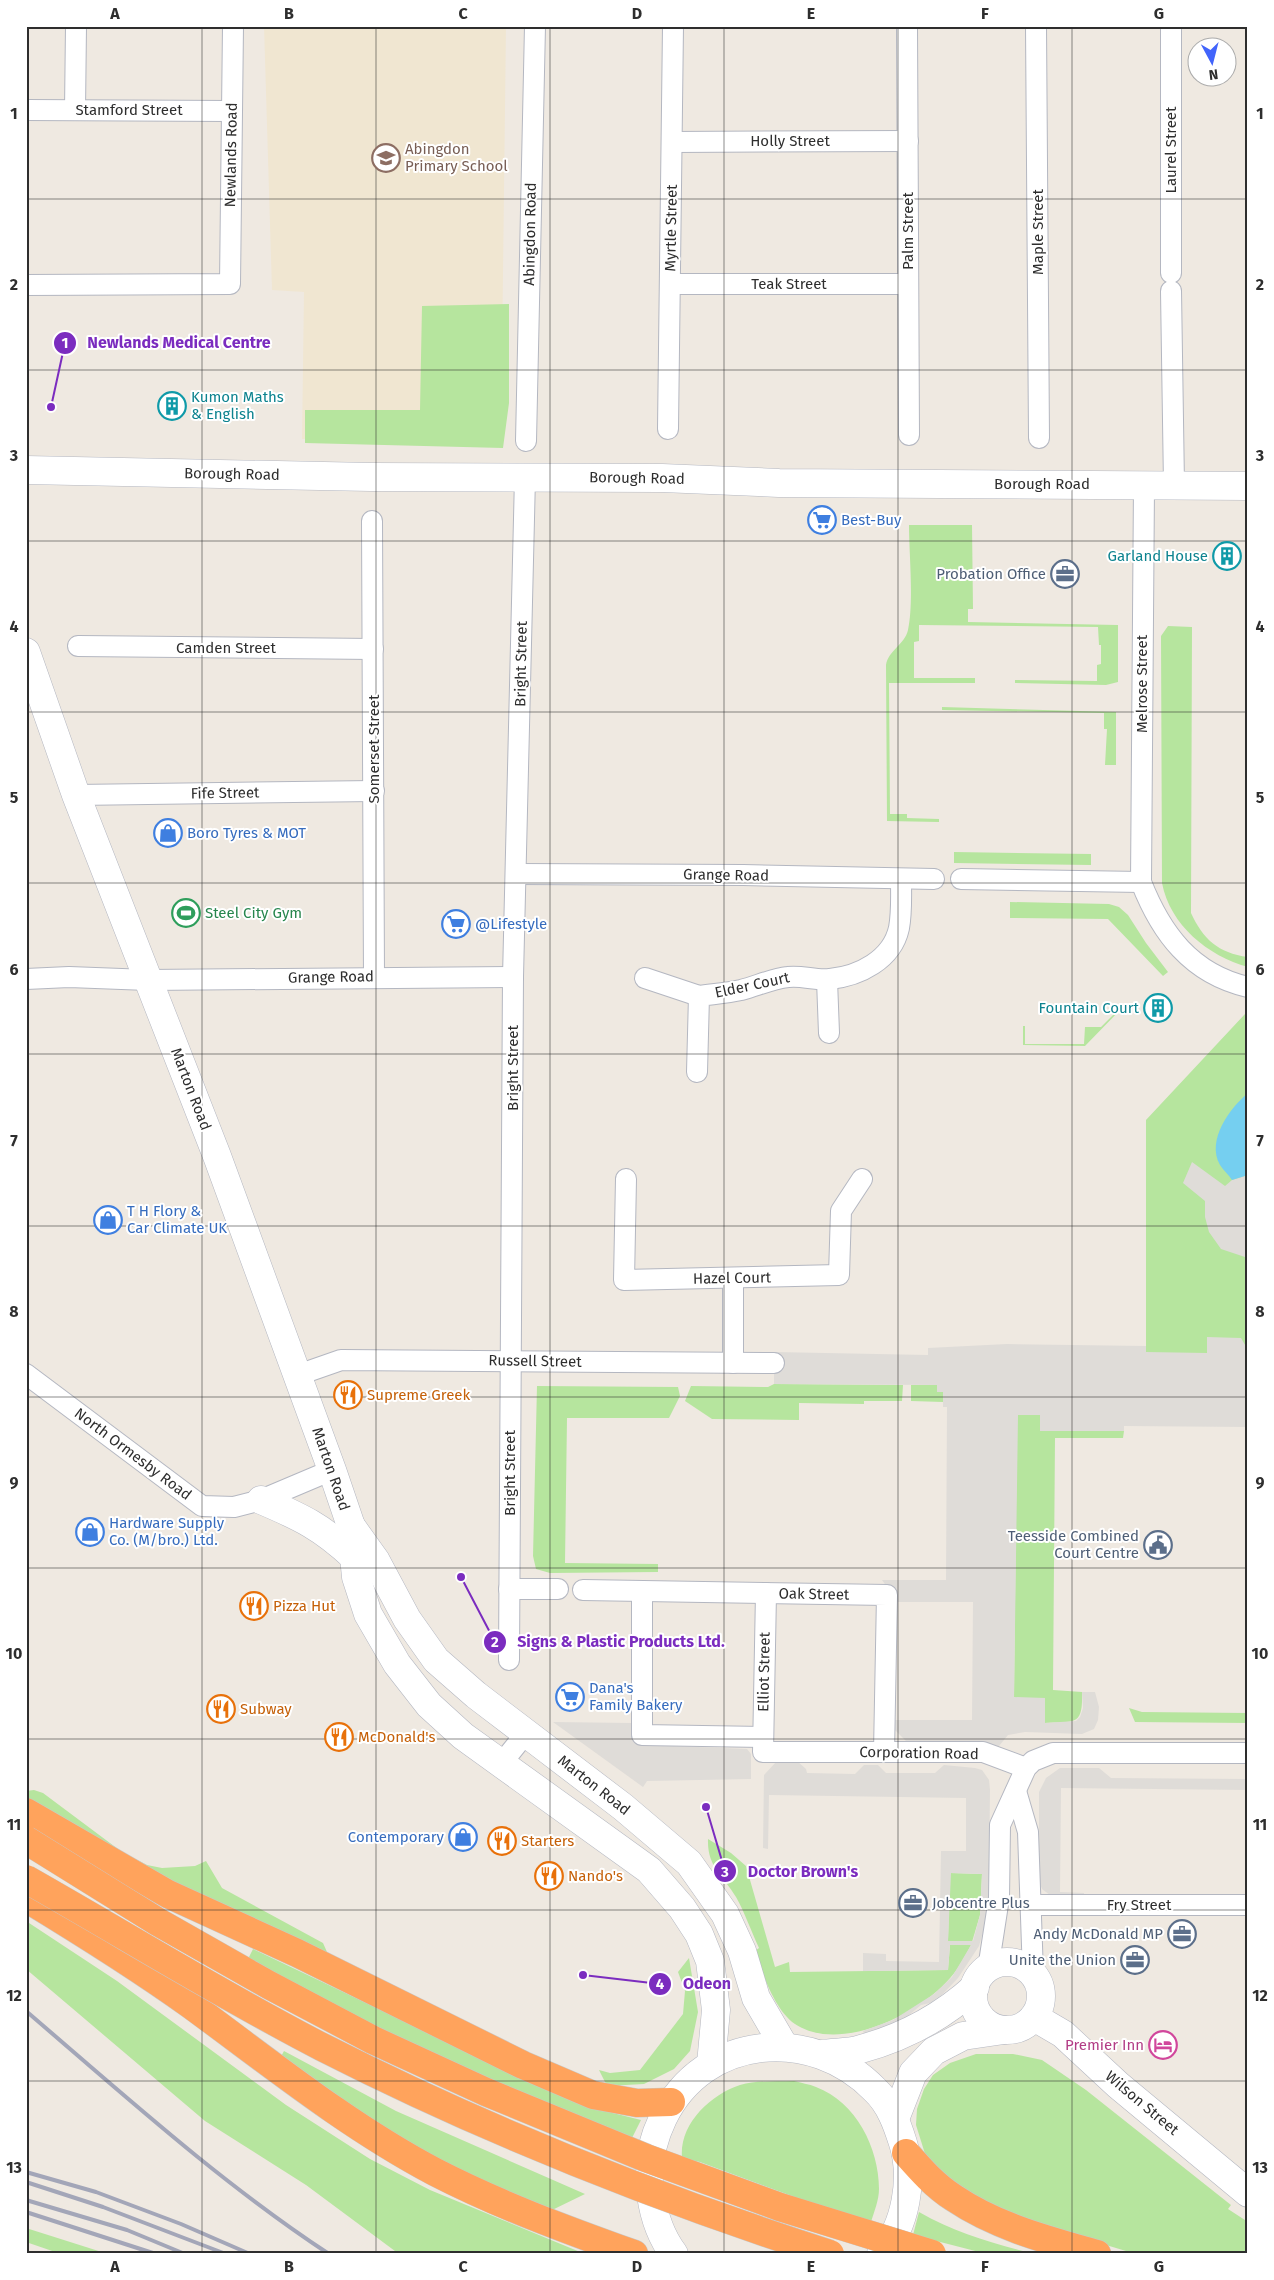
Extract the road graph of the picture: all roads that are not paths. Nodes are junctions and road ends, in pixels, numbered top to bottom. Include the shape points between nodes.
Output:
1 (76, 26) edge
2 (233, 26) edge
3 (535, 26) edge
4 (673, 26) edge
5 (907, 26) edge
6 (1036, 26) edge
7 (1171, 26) edge
8 (26, 110) edge
9 (75, 110) junction
10 (231, 111) junction
11 (908, 141) junction
12 (672, 142) junction
13 (670, 284) junction
14 (908, 284) junction
15 (26, 285) edge
16 (668, 430) dead end
17 (908, 436) dead end
18 (1039, 438) dead end
19 (526, 441) dead end
20 (26, 470) edge
21 (525, 477) junction
22 (1144, 485) junction
23 (1174, 485) junction
24 (1248, 486) edge
25 (372, 521) dead end
26 (78, 646) dead end
27 (373, 649) junction
28 (26, 652) edge
29 (374, 791) junction
30 (76, 795) junction
31 (517, 874) junction
32 (902, 879) junction
33 (934, 879) dead end
34 (962, 879) dead end
35 (1141, 882) junction
36 (374, 977) junction
37 (513, 977) junction
38 (645, 978) dead end
39 (26, 979) edge
40 (148, 980) junction
41 (827, 980) junction
42 (1248, 987) edge
43 (699, 996) junction
44 (829, 1033) dead end
45 (697, 1072) dead end
46 (626, 1179) dead end
47 (862, 1179) dead end
48 (733, 1279) junction
49 (511, 1360) junction
50 (733, 1363) junction
51 (774, 1363) dead end
52 (26, 1374) edge
53 (298, 1375) junction
54 (332, 1470) junction
55 (261, 1500) junction
56 (351, 1526) junction
57 (354, 1557) junction
58 (509, 1588) junction
59 (558, 1589) dead end
60 (583, 1590) dead end
61 (642, 1591) junction
62 (766, 1593) junction
63 (509, 1660) dead end
64 (526, 1733) junction
65 (763, 1745) junction
66 (884, 1752) junction
67 (1248, 1753) edge
68 (501, 1764) junction
69 (1026, 1768) junction
70 (1016, 1790) junction
71 (26, 1812) edge
72 (26, 1840) edge
73 (26, 1880) edge
74 (26, 1898) edge
75 (1248, 1905) edge
76 (1030, 1906) junction
77 (1033, 1974) junction
78 (981, 1978) junction
79 (1034, 2017) junction
80 (1004, 2030) junction
81 (784, 2046) junction
82 (822, 2054) junction
83 (710, 2064) junction
84 (671, 2102) junction
85 (895, 2119) junction
86 (906, 2154) junction
87 (1248, 2193) edge
88 (634, 2254) edge
89 (674, 2254) edge
90 (830, 2254) edge
91 (881, 2254) edge
92 (932, 2254) edge
93 (1097, 2254) edge

1 - 9 street
2 - 10 street, Newlands Road
3 - 19 street, Abingdon Road
4 - 12 street, Myrtle Street
5 - 11 street, Palm Street
6 - 18 street, Maple Street
7 - 23 street, Laurel Street
8 - 9 street, Stamford Street
9 - 10 street, Stamford Street
10 - 15 street, Newlands Road via 230,284
11 - 12 street, Holly Street
11 - 14 street, Palm Street
12 - 13 street, Myrtle Street
13 - 14 street, Teak Street
13 - 16 street, Myrtle Street
14 - 17 street, Palm Street
20 - 21 street, Borough Road
21 - 22 street, Borough Road
21 - 31 street, Bright Street
22 - 23 street, Borough Road
22 - 35 street, Melrose Street
23 - 24 street, Borough Road
25 - 27 street, Somerset Street
26 - 27 street, Camden Street
27 - 29 street, Somerset Street
28 - 30 street, Marton Road
29 - 30 street, Fife Street
29 - 36 street, Somerset Street
30 - 40 street, Marton Road
31 - 32 street, Grange Road
31 - 37 street, Bright Street
32 - 33 street, Grange Road
32 - 41 street, Elder Court via 898,930 891,946 881,959 865,970
34 - 35 street
35 - 42 street via 1167,935 1188,957 1209,972
36 - 37 street, Grange Road
36 - 40 street, Grange Road
37 - 49 street, Bright Street
38 - 43 street
39 - 40 street, Grange Road
40 - 53 street, Marton Road
41 - 43 street, Elder Court via 796,976
41 - 44 street
43 - 45 street, Elder Court
46 - 48 street, Hazel Court via 624,1280
47 - 48 street, Hazel Court via 842,1211 839,1276
48 - 50 street
49 - 50 street, Russell Street
49 - 53 street, Russell Street via 341,1360
49 - 58 street, Bright Street
50 - 51 street, Russell Street
52 - 55 street, North Ormesby Road via 202,1506 234,1507
53 - 54 street, Marton Road
54 - 55 street, North Ormesby Road
54 - 56 street, Marton Road
55 - 57 street via 330,1534
56 - 57 street, Marton Road
56 - 64 street, Marton Road via 376,1561 407,1619 436,1660
57 - 68 street, Marton Road via 356,1577 368,1614 398,1664 429,1705
58 - 59 street
58 - 63 street, Bright Street
60 - 61 street, Oak Street
61 - 62 street, Oak Street
61 - 65 street, Corporation Road via 642,1735
62 - 65 street, Elliot Street
62 - 66 street, Oak Street via 887,1595
64 - 68 street
64 - 81 street, Marton Road via 623,1807 688,1863 726,1914 742,1951 756,1998
65 - 66 street, Corporation Road
66 - 69 street, Corporation Road via 983,1752
67 - 69 street via 1053,1753 1033,1761
68 - 83 street, Marton Road via 649,1870 682,1908 699,1934 710,1961 716,2010
69 - 70 street
70 - 76 street via 1028,1832
70 - 78 street via 1000,1825 998,1898
71 - 84 highway via 168,1894 523,2065 593,2095 637,2103
72 - 92 highway, bridge via 158,1922 269,1985 374,2040 486,2092 646,2158 780,2207
73 - 90 highway, bridge via 202,1983 437,2103 586,2167
74 - 88 highway via 123,1958 296,2084 435,2172 543,2222
75 - 76 street, Fry Street
76 - 77 street
77 - 78 street via 1016,1964 996,1964
77 - 79 street via 1041,1995 1040,2007
78 - 80 street via 974,1999 976,2010 983,2020
78 - 82 street via 959,2001 919,2028 860,2050
79 - 80 street via 1026,2025
79 - 87 street, Wilson Street via 1064,2034 1118,2085
80 - 85 street via 963,2036 934,2051 913,2072
81 - 82 street
81 - 83 street via 746,2050
82 - 85 street via 852,2069 877,2091
83 - 84 street
84 - 89 street via 653,2138 648,2177 654,2217
85 - 86 street
86 - 91 street via 908,2187 900,2220
86 - 93 highway via 953,2198 990,2218

